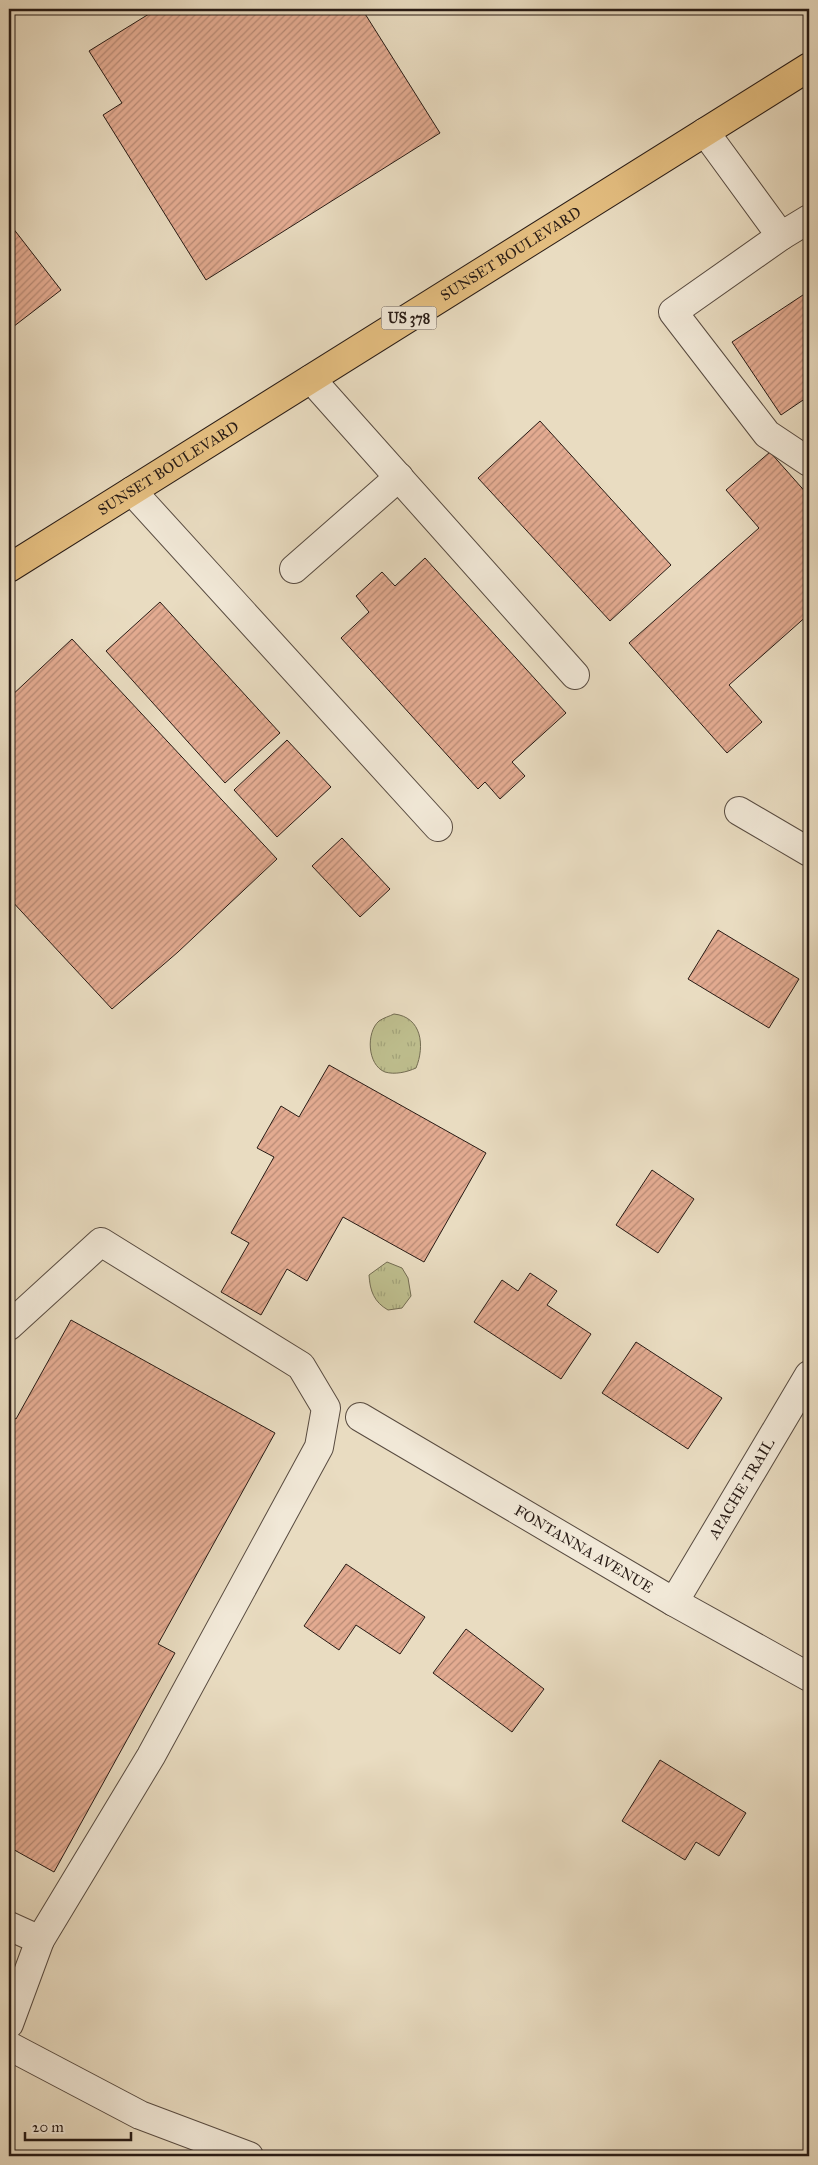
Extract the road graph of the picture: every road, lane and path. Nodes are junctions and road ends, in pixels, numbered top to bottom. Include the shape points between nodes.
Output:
1 (809, 68) edge
2 (705, 132) junction
3 (809, 219) edge
4 (781, 236) junction
5 (312, 379) junction
6 (809, 462) edge
7 (399, 477) junction
8 (132, 491) junction
9 (9, 568) edge
10 (294, 569) dead end
11 (575, 675) dead end
12 (739, 811) dead end
13 (438, 827) dead end
14 (809, 852) edge
15 (9, 1326) edge
16 (809, 1375) edge
17 (360, 1417) dead end
18 (674, 1602) junction
19 (809, 1677) edge
20 (9, 1926) edge
21 (40, 1940) junction
22 (9, 2024) edge
23 (9, 2046) edge
24 (249, 2156) edge

1 - 2 main road, SUNSET BOULEVARD / US 378
2 - 4 street
2 - 5 main road, SUNSET BOULEVARD / US 378
3 - 4 street
4 - 6 street via 673,312 768,434
5 - 7 street
5 - 8 main road, SUNSET BOULEVARD / US 378
7 - 10 street
7 - 11 street
8 - 9 main road, SUNSET BOULEVARD / US 378
8 - 13 street
12 - 14 street
15 - 21 street via 101,1242 301,1366 326,1408 319,1447 151,1756
16 - 18 street, APACHE TRAIL
17 - 18 street, FONTANNA AVENUE
18 - 19 street, FONTANNA AVENUE
20 - 21 street
21 - 22 street
23 - 24 street via 140,2115

